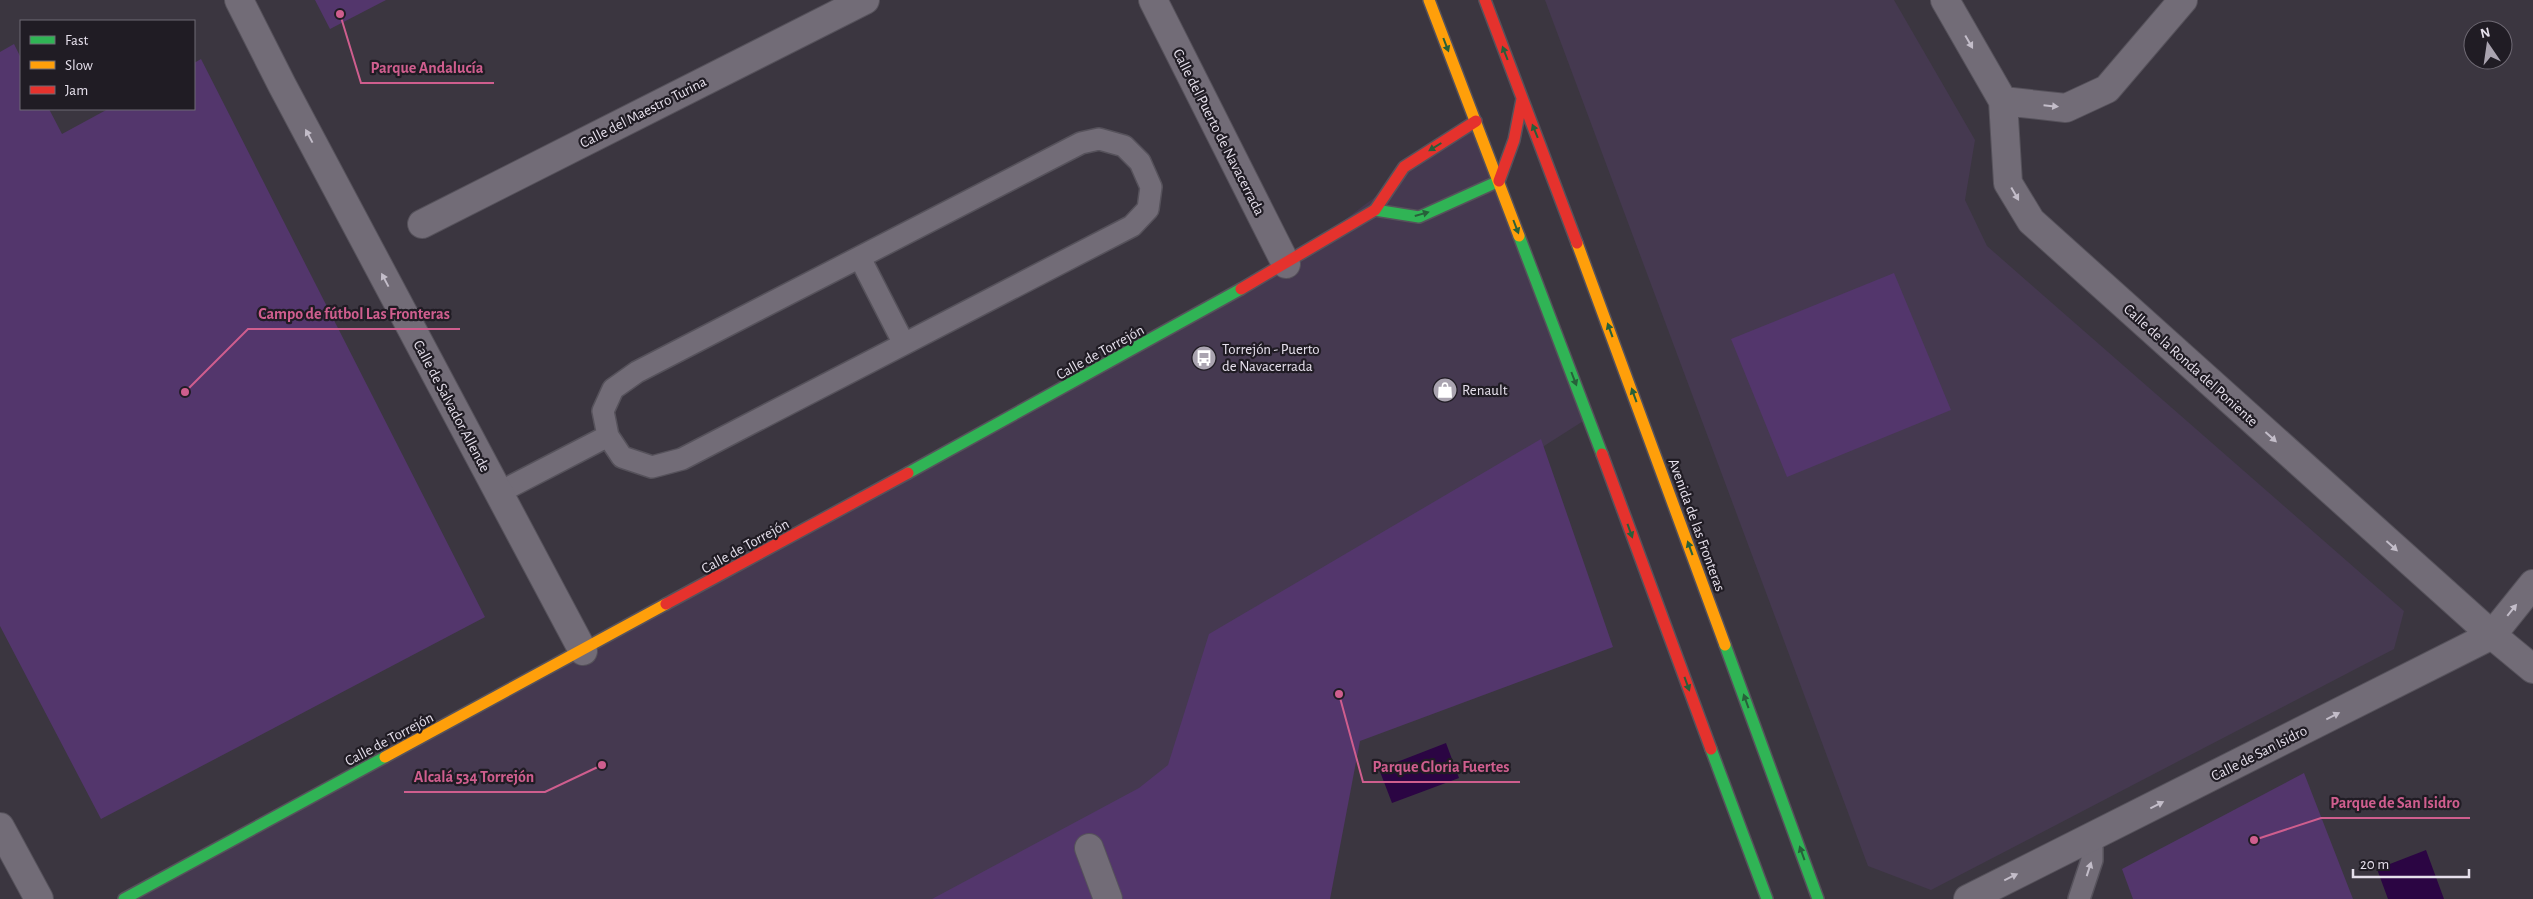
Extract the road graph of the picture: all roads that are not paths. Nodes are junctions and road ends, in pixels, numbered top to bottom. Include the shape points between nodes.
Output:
1 (239, 0) edge
2 (865, 0) edge
3 (1153, 0) edge
4 (1429, 0) edge
5 (1485, 0) edge
6 (1945, 0) edge
7 (2183, 0) edge
8 (1522, 99) junction
9 (2003, 101) junction
10 (1476, 121) junction
11 (1491, 129) dead end
12 (1518, 144) junction
13 (1547, 162) junction
14 (1499, 181) junction
15 (1375, 210) junction
16 (422, 224) dead end
17 (860, 258) junction
18 (1286, 264) junction
19 (904, 344) junction
20 (608, 436) junction
21 (498, 493) junction
22 (2533, 584) edge
23 (2492, 635) junction
24 (583, 651) junction
25 (2533, 669) edge
26 (0, 827) edge
27 (2092, 837) junction
28 (1090, 848) dead end
29 (39, 899) edge
30 (124, 899) edge
31 (1108, 899) edge
32 (1767, 899) edge
33 (1818, 899) edge
34 (1968, 899) edge
35 (2079, 899) edge

21 -> 1 street, Calle de Salvador Allende
2 - 16 street, Calle del Maestro Turina
3 - 18 street, Calle del Puerto de Navacerrada
4 -> 10 main road
8 -> 5 main road, Avenida de las Fronteras
6 -> 9 street, Calle de la Ronda del Poniente
9 -> 7 street via 2066,108 2107,89
8 - 12 main road
13 -> 8 main road, Avenida de las Fronteras
9 -> 23 street, Calle de la Ronda del Poniente via 2008,183 2031,221
10 - 11 main road
10 - 14 main road
10 -> 15 main road, Calle de Torrejón via 1404,167
12 - 13 main road
12 - 14 main road
33 -> 13 main road, Avenida de las Fronteras
15 -> 14 main road via 1419,217
14 -> 32 main road
15 - 18 main road, Calle de Torrejón
17 - 19 lane
17 - 19 lane via 1082,143 1099,139 1124,146 1140,162 1151,187 1148,209 1132,226
17 - 20 lane via 637,372 613,388 603,411
18 - 24 main road, Calle de Torrejón
19 - 20 lane via 682,459 652,468 622,457
20 - 21 lane
21 - 24 street, Calle de Salvador Allende
23 -> 22 street, Calle de San Isidro
23 - 25 street, Calle de la Ronda del Poniente
27 -> 23 street, Calle de San Isidro
24 - 30 main road, Calle de Torrejón
26 - 29 street
34 -> 27 street, Calle de San Isidro
35 -> 27 lane via 2092,860
28 - 31 street

